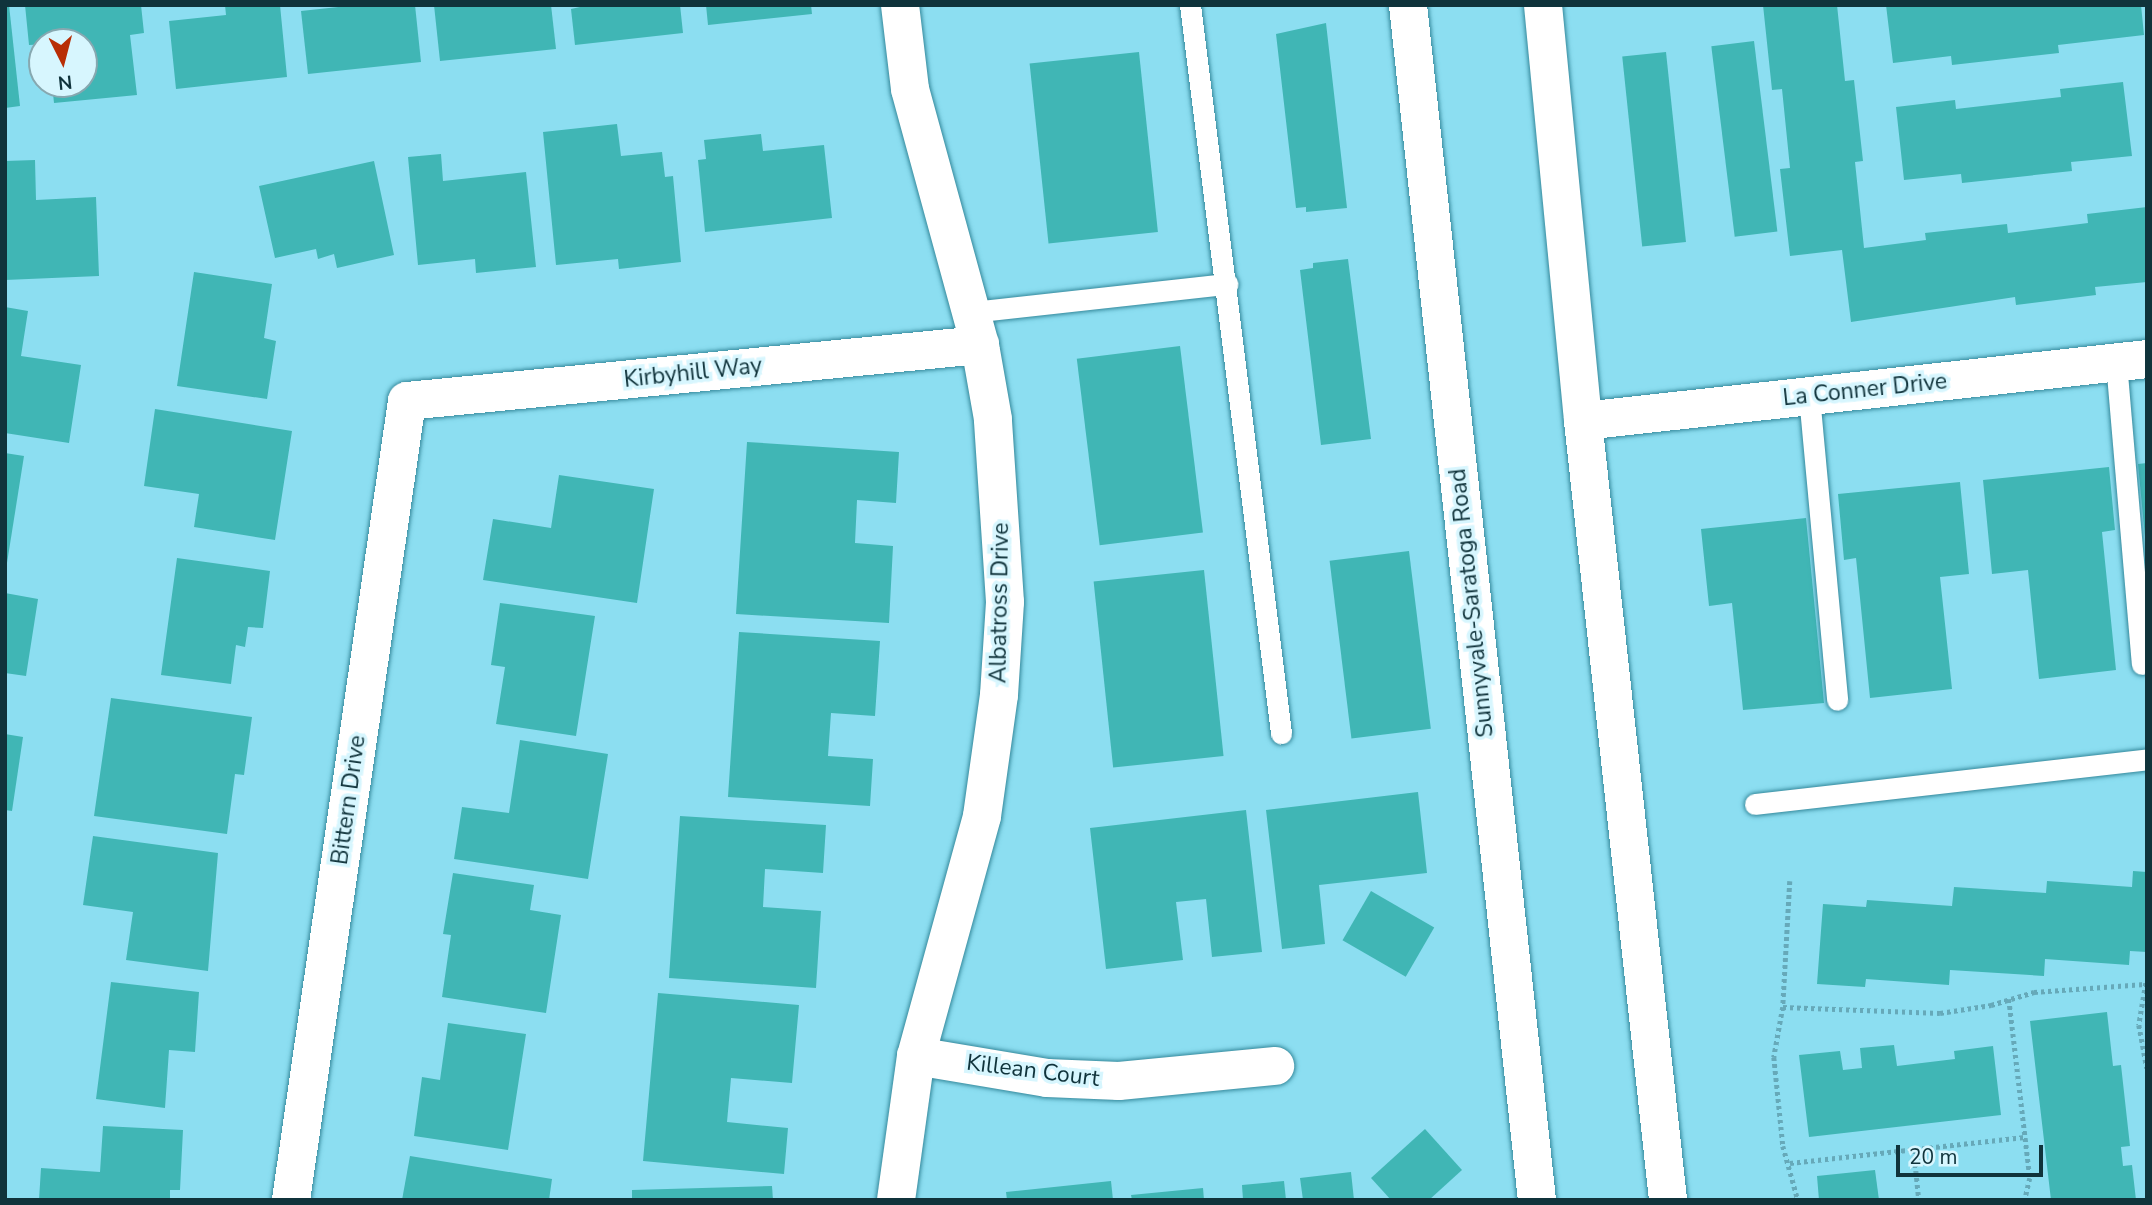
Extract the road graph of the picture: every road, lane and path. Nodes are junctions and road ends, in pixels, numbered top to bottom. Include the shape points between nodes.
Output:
1 (900, 5) edge
2 (1190, 5) edge
3 (1408, 5) edge
4 (1543, 5) edge
5 (1227, 284) junction
6 (976, 328) junction
7 (2131, 361) edge
8 (1809, 396) junction
9 (407, 401) joint
10 (1583, 421) junction
11 (2142, 664) dead end
12 (1837, 700) dead end
13 (1281, 733) dead end
14 (2147, 759) edge
15 (1755, 803) dead end
16 (1790, 881) dead end
17 (2146, 983) edge
18 (2009, 999) junction
19 (1783, 1007) junction
20 (916, 1056) junction
21 (1275, 1066) dead end
22 (2147, 1068) edge
23 (2025, 1137) junction
24 (1914, 1150) junction
25 (1790, 1163) junction
26 (291, 1200) edge
27 (896, 1200) edge
28 (1537, 1200) edge
29 (1668, 1200) edge
30 (1798, 1200) edge
31 (1919, 1200) edge
32 (2025, 1200) edge

1 - 6 street, Albatross Drive via 910,89
2 - 5 lane
3 - 28 street, Sunnyvale-Saratoga Road
4 - 10 street
5 - 6 lane
5 - 13 lane
6 - 9 street, Kirbyhill Way
6 - 20 street, Albatross Drive via 993,419 1001,508 1005,602 999,695 982,816
7 - 8 street, La Conner Drive
7 - 11 lane
8 - 10 street, La Conner Drive
8 - 12 lane
9 - 26 street, Bittern Drive
10 - 29 street
14 - 15 lane
16 - 19 path
17 - 18 path via 2079,986
17 - 22 path via 2139,1026
18 - 19 path via 1940,1013
18 - 23 path
19 - 25 path via 1774,1057 1783,1146
20 - 21 street, Killean Court via 1047,1078 1119,1081
20 - 27 street, Albatross Drive
23 - 24 path
23 - 32 path via 2030,1178
24 - 25 path
24 - 31 path
25 - 30 path

